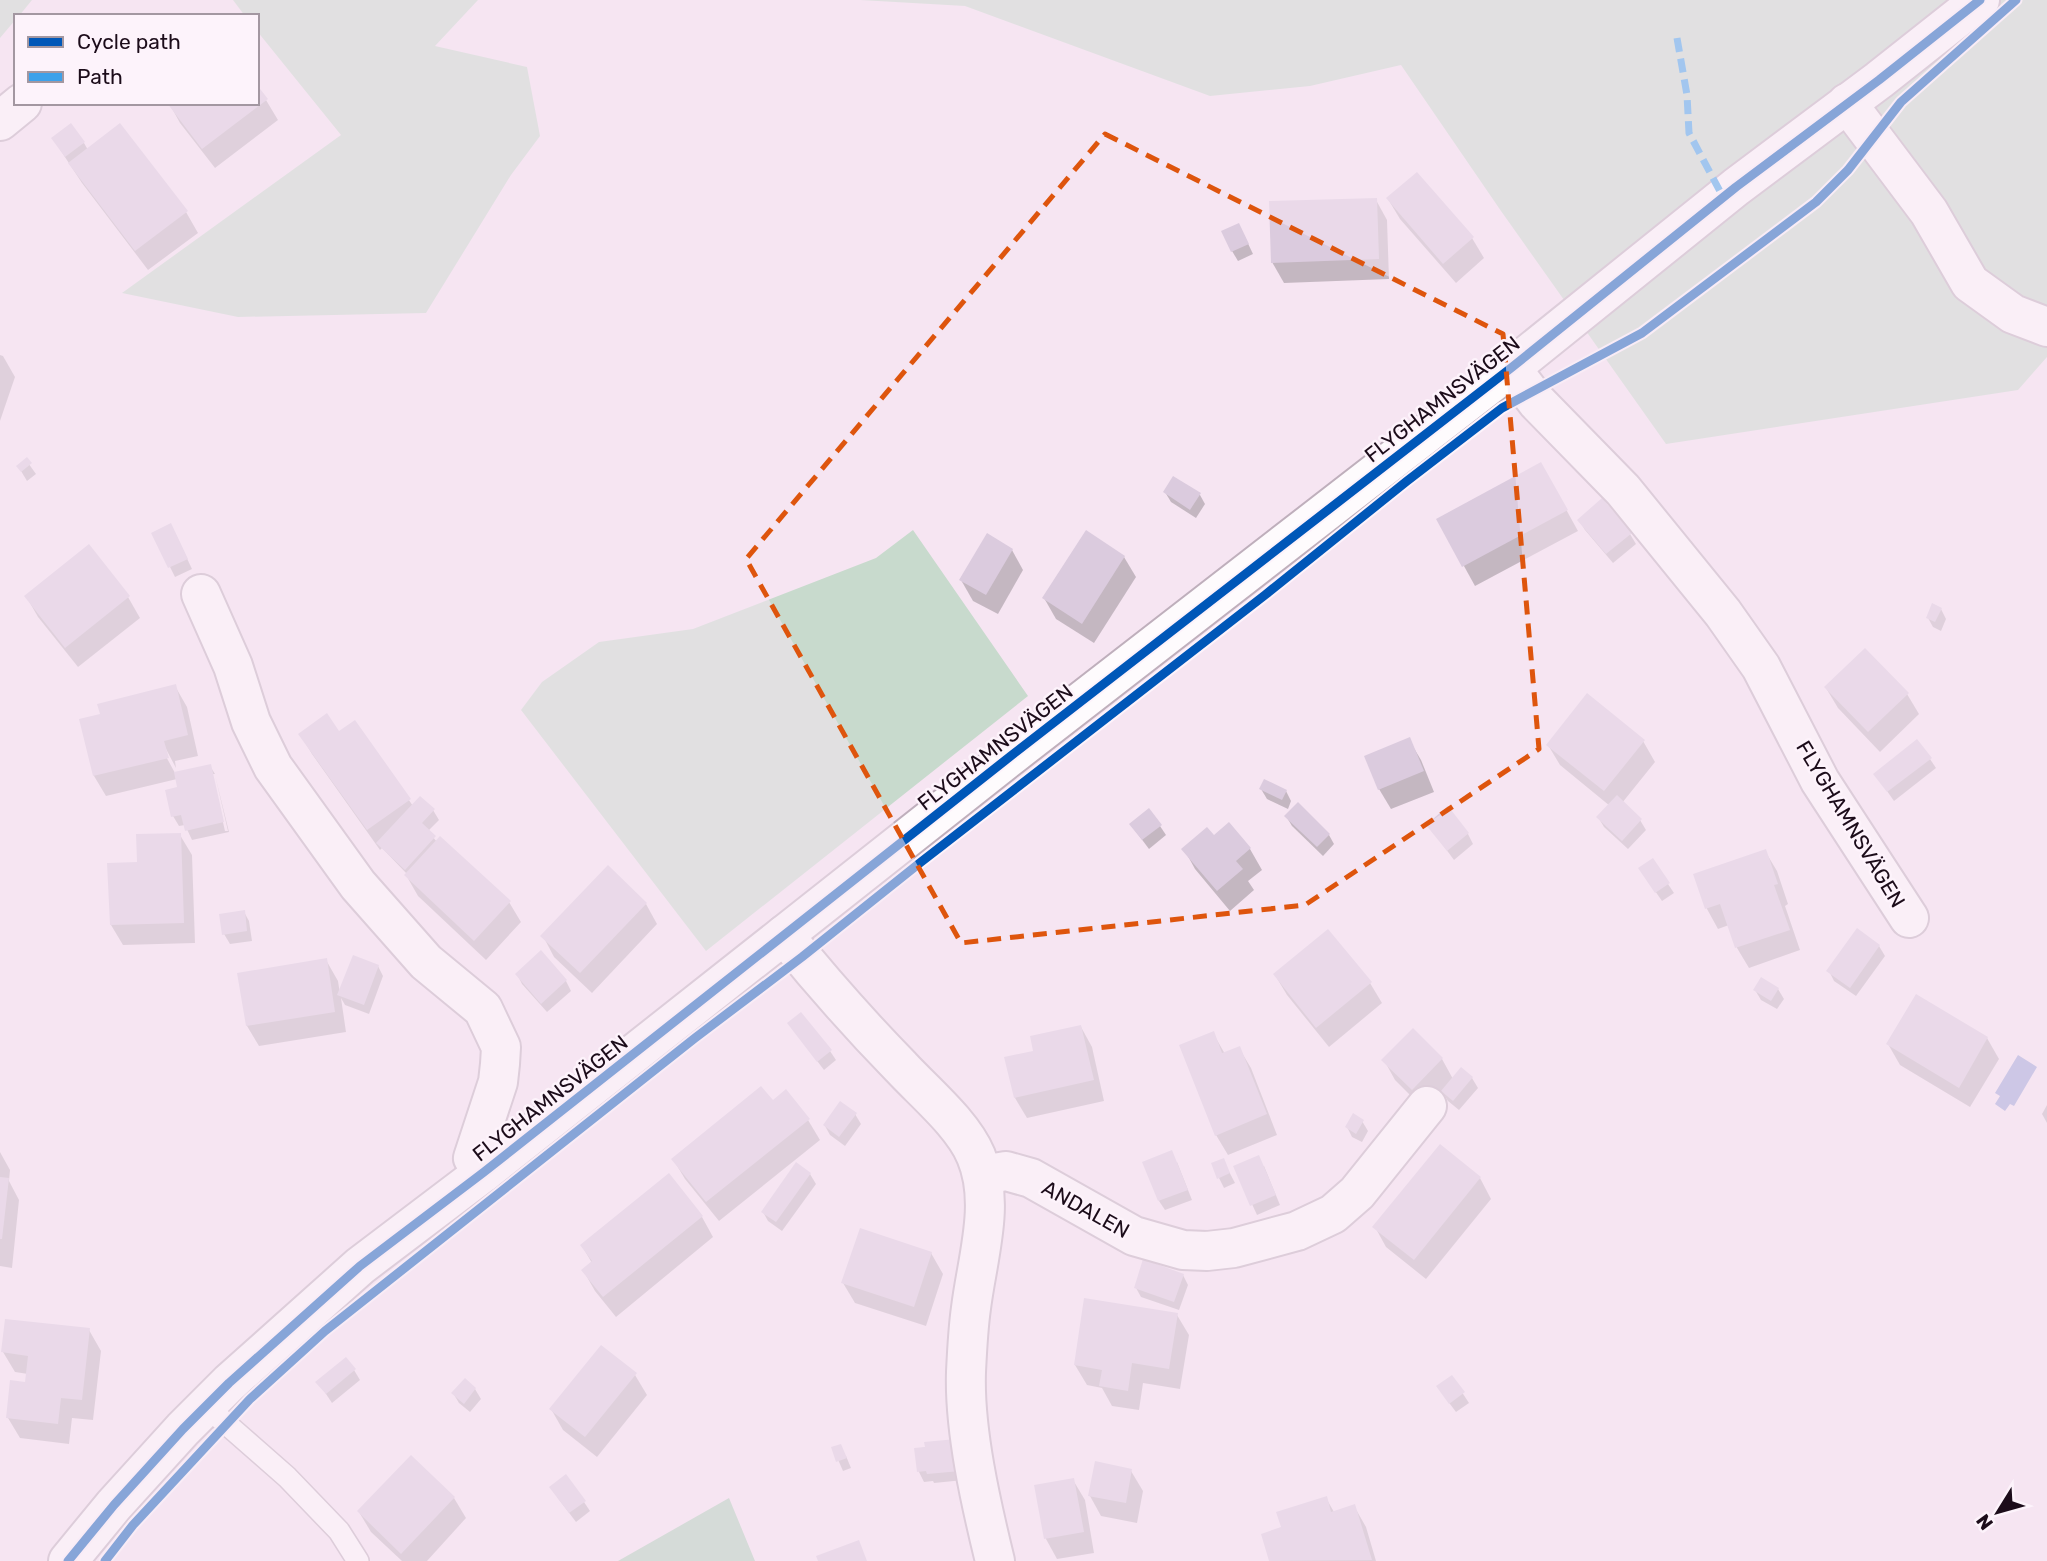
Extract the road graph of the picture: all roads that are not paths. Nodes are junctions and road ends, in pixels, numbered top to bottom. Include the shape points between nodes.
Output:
1 (1980, 0) edge
2 (1847, 103) junction
3 (20, 105) edge
4 (0, 121) edge
5 (2047, 327) edge
6 (1511, 368) junction
7 (201, 594) dead end
8 (1909, 918) dead end
9 (784, 935) junction
10 (1427, 1106) dead end
11 (484, 1172) junction
12 (983, 1175) junction
13 (206, 1406) junction
14 (68, 1561) edge
15 (358, 1561) edge
16 (995, 1561) edge

1 - 2 street, FLYGHAMNSVÄGEN
2 - 5 street via 1929,212 1970,283 2013,313
2 - 6 street, FLYGHAMNSVÄGEN
3 - 4 street
6 - 8 street, FLYGHAMNSVÄGEN via 1537,402 1623,490 1723,613 1761,667 1819,780
6 - 9 street, FLYGHAMNSVÄGEN
7 - 11 street via 273,767 358,885 426,962 483,1009 501,1047 498,1082 473,1158
9 - 11 street, FLYGHAMNSVÄGEN
9 - 12 street via 963,1133
10 - 12 street, ANDALEN via 1357,1193 1333,1214 1297,1231 1234,1248 1183,1250 1134,1236 1031,1178 1006,1171
11 - 13 street, FLYGHAMNSVÄGEN via 360,1266
12 - 16 street via 984,1221 966,1374 975,1461
13 - 14 street, FLYGHAMNSVÄGEN
13 - 15 lane via 287,1477 339,1531

